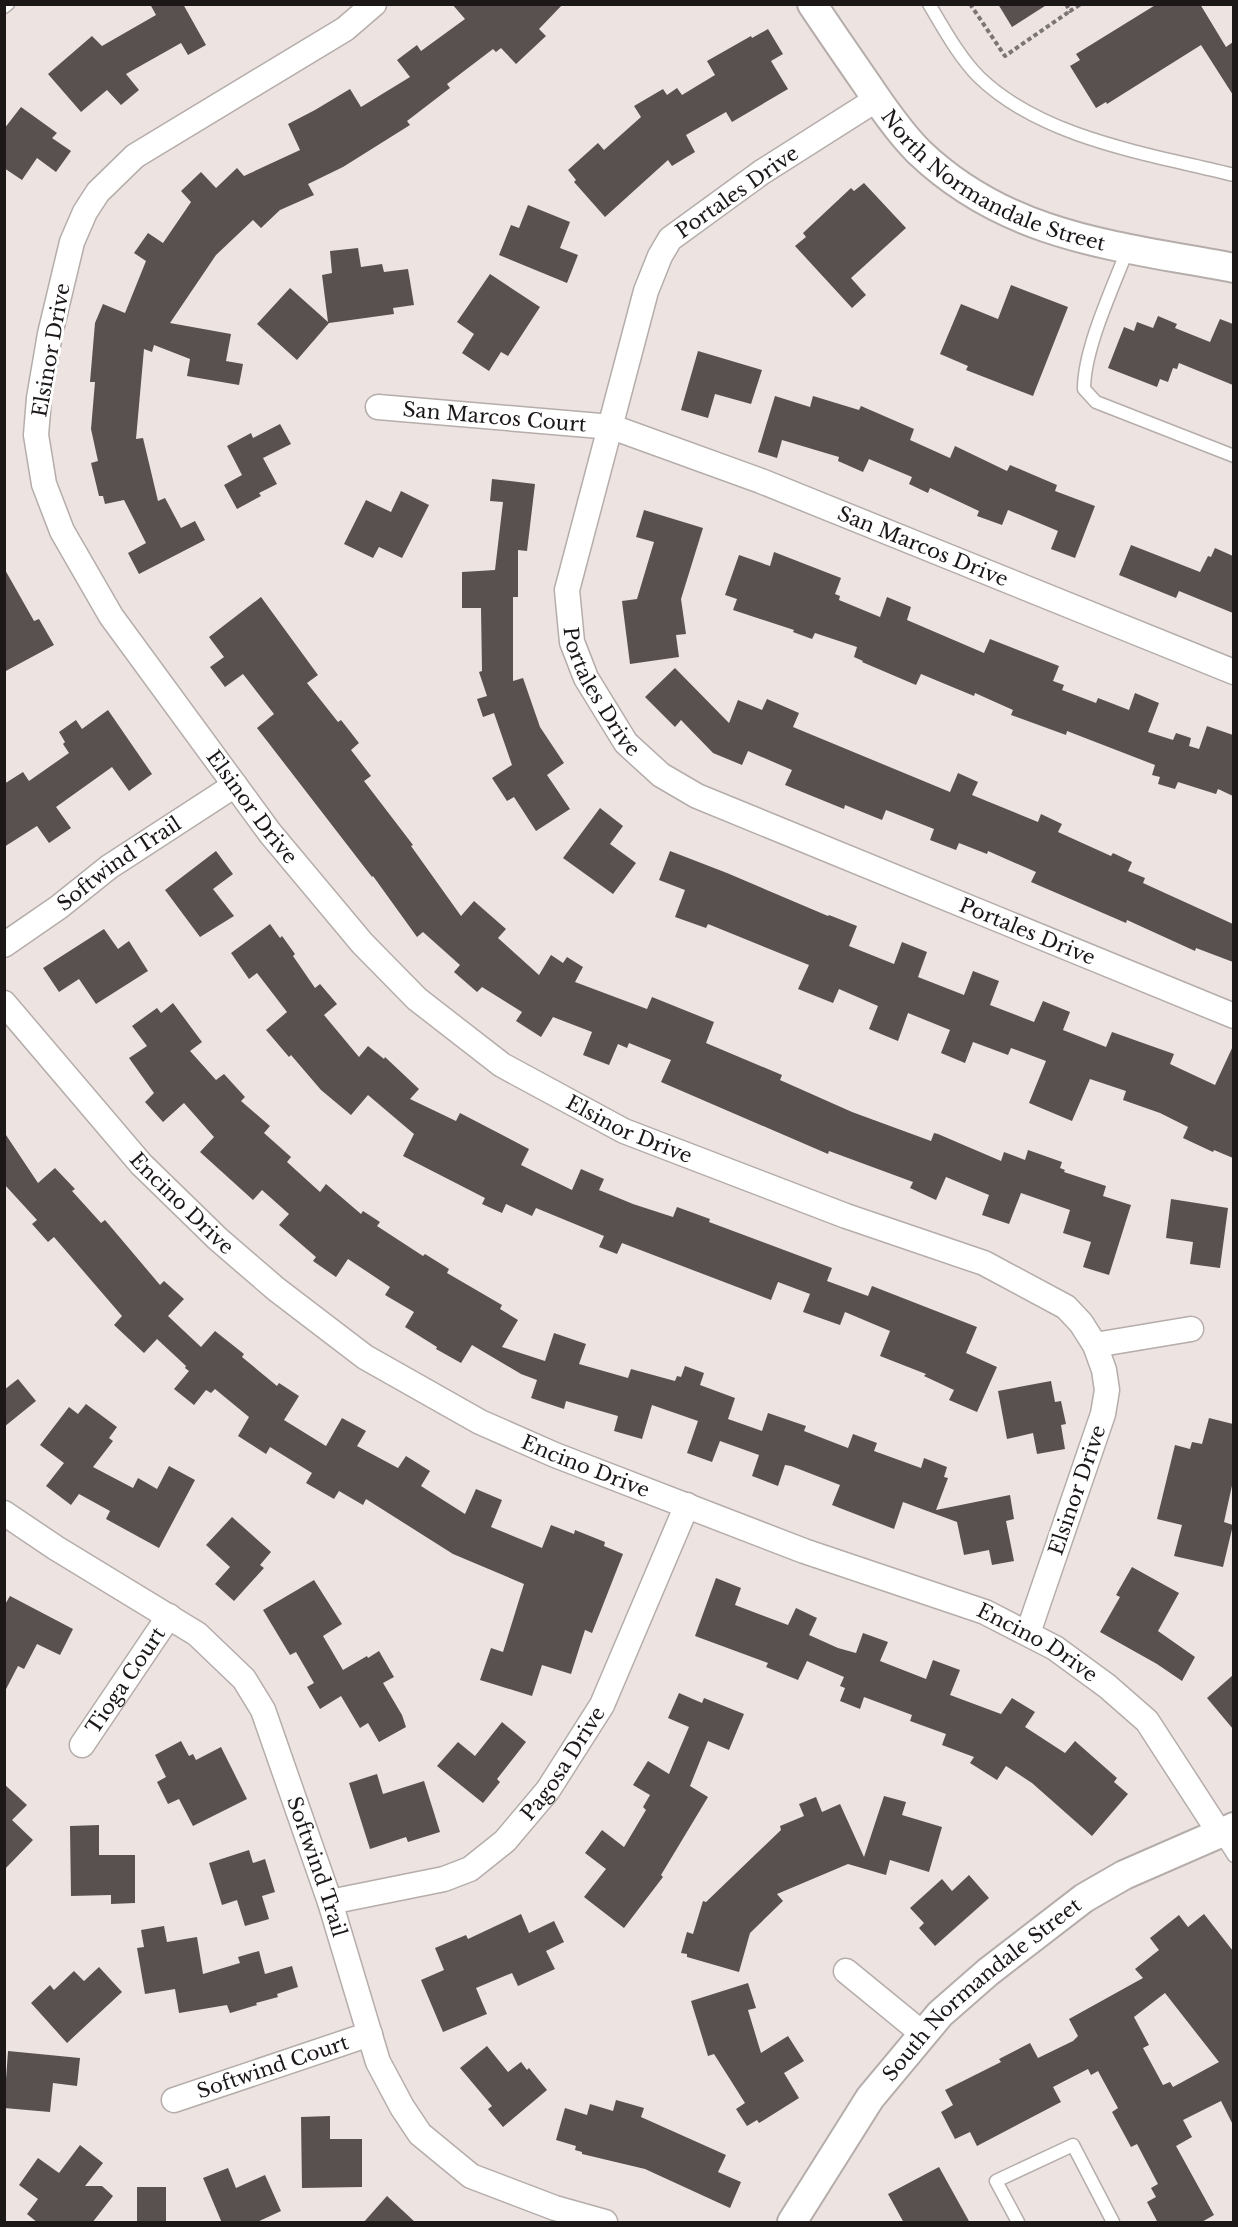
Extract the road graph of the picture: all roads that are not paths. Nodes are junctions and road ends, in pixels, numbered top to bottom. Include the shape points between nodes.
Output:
1 (8, 4) edge
2 (374, 4) edge
3 (812, 4) edge
4 (929, 4) edge
5 (4, 7) edge
6 (877, 99) junction
7 (1233, 175) edge
8 (1128, 248) junction
9 (1233, 268) edge
10 (378, 407) dead end
11 (612, 427) junction
12 (1233, 456) edge
13 (1233, 672) edge
14 (235, 785) junction
15 (4, 945) edge
16 (4, 1003) edge
17 (1233, 1016) edge
18 (1191, 1329) dead end
19 (1095, 1345) junction
20 (687, 1505) junction
21 (4, 1513) edge
22 (169, 1616) junction
23 (1028, 1634) junction
24 (82, 1745) dead end
25 (1229, 1838) edge
26 (330, 1902) junction
27 (846, 1971) dead end
28 (370, 2034) junction
29 (923, 2034) junction
30 (174, 2100) dead end
31 (604, 2223) edge
32 (792, 2223) edge
33 (1018, 2223) edge
34 (1113, 2223) edge

1 - 5 lane
2 - 14 street, Elsinor Drive via 345,29 135,156 98,192 72,242 44,366 36,435 44,484 62,531 111,616
3 - 6 street, North Normandale Street
4 - 7 lane via 978,76 1010,103 1076,135
6 - 8 street, North Normandale Street via 918,151 986,202 1070,236
6 - 11 street, Portales Drive via 762,172 670,240 646,291
8 - 9 street, North Normandale Street
8 - 12 lane via 1089,353 1084,389 1096,402
10 - 11 street, San Marcos Court
11 - 13 street, San Marcos Drive via 761,481
11 - 17 street, Portales Drive via 567,590 572,642 586,678 626,743 660,775 697,796
14 - 15 street, Softwind Trail via 109,867
14 - 19 street, Elsinor Drive via 362,943 417,999 502,1065 624,1131 846,1216 984,1263 1066,1307
16 - 20 street, Encino Drive via 141,1164 276,1290 365,1357 480,1422
18 - 19 street
19 - 23 street, Elsinor Drive via 1107,1390 1103,1414
20 - 23 street, Encino Drive via 804,1551 984,1612
20 - 26 street, Pagosa Drive via 602,1705 548,1790 505,1841 470,1869 452,1876
21 - 22 street, Softwind Trail
22 - 24 street, Tioga Court
22 - 26 street, Softwind Trail via 197,1634 243,1679 263,1710
23 - 25 street, Encino Drive via 1055,1648 1107,1686 1147,1721
25 - 29 street, South Normandale Street via 1124,1875 1084,1898 988,1972
26 - 28 street, Softwind Trail
27 - 29 street
28 - 30 street, Softwind Court
28 - 31 street, Softwind Trail via 378,2062 420,2134 471,2176
29 - 32 street, South Normandale Street via 870,2098
33 - 34 lane via 996,2181 1073,2145

